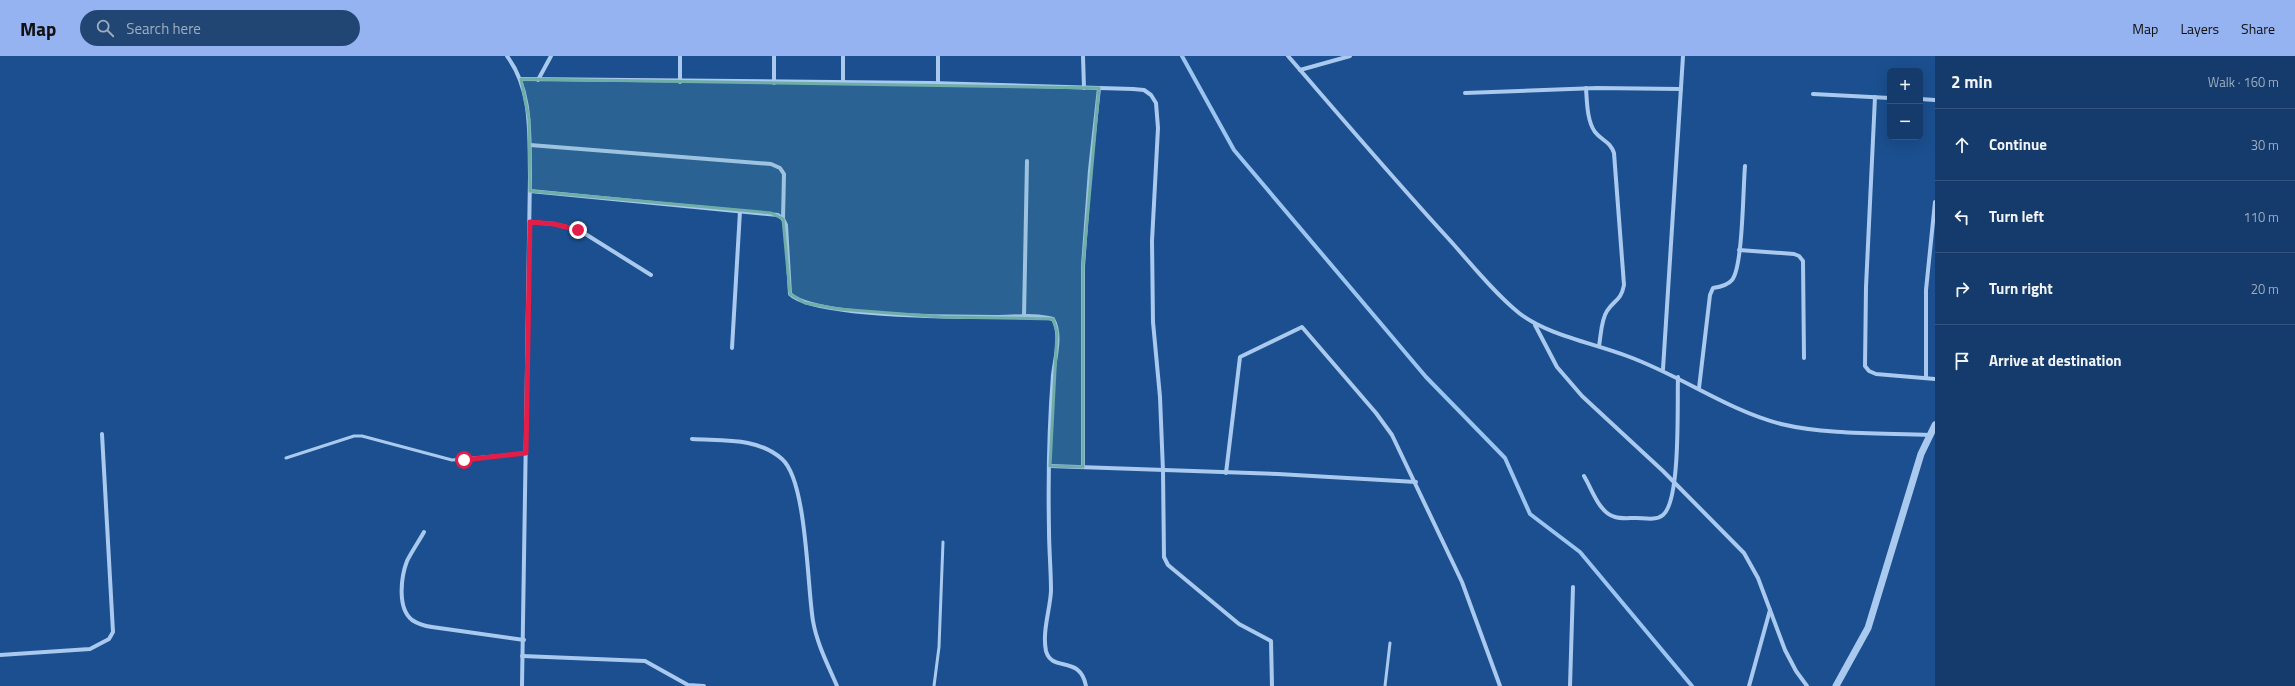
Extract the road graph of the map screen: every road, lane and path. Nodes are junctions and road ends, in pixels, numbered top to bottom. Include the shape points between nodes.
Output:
1 (507, 56) edge
2 (551, 56) edge
3 (680, 56) edge
4 (774, 56) edge
5 (843, 56) edge
6 (938, 56) edge
7 (1083, 56) edge
8 (1288, 56) edge
9 (1350, 56) edge
10 (1683, 56) edge
11 (1300, 70) junction
12 (521, 80) junction
13 (538, 80) junction
14 (680, 82) junction
15 (774, 83) junction
16 (843, 83) junction
17 (938, 84) junction
18 (1084, 88) junction
19 (1099, 88) junction
20 (1586, 88) junction
21 (1681, 89) junction
22 (1465, 93) dead end
23 (1813, 94) dead end
24 (1876, 97) junction
25 (1887, 98) edge
26 (1923, 99) edge
27 (1935, 100) edge
28 (530, 145) junction
29 (1027, 161) dead end
30 (1745, 166) dead end
31 (530, 191) junction
32 (1935, 202) edge
33 (740, 211) junction
34 (783, 219) junction
35 (530, 222) junction
36 (1739, 250) junction
37 (651, 275) dead end
38 (1024, 317) junction
39 (1535, 325) junction
40 (1599, 346) junction
41 (732, 348) dead end
42 (1804, 358) dead end
43 (1663, 369) junction
44 (1678, 377) junction
45 (1926, 378) junction
46 (1935, 379) edge
47 (1699, 388) junction
48 (1935, 425) edge
49 (102, 434) dead end
50 (1930, 435) junction
51 (692, 439) dead end
52 (526, 453) junction
53 (286, 458) dead end
54 (1050, 466) junction
55 (1083, 467) junction
56 (1163, 471) junction
57 (1226, 473) junction
58 (1584, 476) dead end
59 (1416, 482) junction
60 (1675, 483) junction
61 (424, 532) dead end
62 (943, 542) dead end
63 (1573, 588) dead end
64 (1770, 610) junction
65 (524, 640) junction
66 (1390, 643) dead end
67 (0, 655) edge
68 (522, 656) junction
69 (522, 686) edge
70 (704, 686) edge
71 (837, 686) edge
72 (934, 686) edge
73 (1086, 686) edge
74 (1272, 686) edge
75 (1385, 686) edge
76 (1500, 686) edge
77 (1570, 686) edge
78 (1749, 686) edge
79 (1806, 686) edge
80 (1836, 686) edge

1 - 12 street
2 - 13 street
3 - 14 street
4 - 15 street
5 - 16 street
6 - 17 street
7 - 18 street
8 - 11 street
9 - 11 street
10 - 21 street
11 - 39 street via 1401,187 1498,293
12 - 13 street
12 - 28 street via 529,119
13 - 14 street
14 - 15 street
15 - 16 street
16 - 17 street
17 - 18 street
18 - 19 street
19 - 55 street via 1083,266
19 - 56 street via 1144,90 1151,95 1157,112 1152,241 1153,322
20 - 21 street
20 - 22 street
20 - 40 street via 1590,122 1599,136 1611,145 1614,153 1624,285 1622,295 1607,310 1603,318
21 - 43 street
23 - 24 street
24 - 25 street
24 - 45 street via 1866,287 1865,366 1876,374
26 - 27 street
28 - 31 street
28 - 34 street via 771,164 780,168 784,174
29 - 38 street
30 - 36 street
31 - 33 street
31 - 35 street
32 - 45 street via 1926,290
33 - 34 street via 771,214
33 - 41 street
34 - 38 street via 786,226 790,294 805,303 838,309 942,317
35 - 37 street via 578,230
35 - 52 street
36 - 42 street via 1794,254 1803,261
36 - 47 street via 1733,279 1728,284 1713,288 1710,295
38 - 54 street via 1053,318 1056,324
39 - 40 street
39 - 60 street via 1557,367 1582,396
40 - 43 street
43 - 44 street
44 - 47 street
44 - 60 street
45 - 46 street
47 - 50 street via 1755,415 1782,424 1817,429
48 - 50 street
49 - 67 street via 113,632 109,639 90,649
50 - 80 street via 1921,454 1868,628
51 - 71 street via 749,442 769,450 787,465 797,492 816,637
52 - 53 lane via 452,460 354,436
52 - 65 street
54 - 55 street
54 - 73 street via 1048,531 1051,585 1046,651 1053,661 1077,668
55 - 56 street
56 - 57 street
56 - 74 street via 1164,557 1168,565 1239,624 1271,641
57 - 59 street
57 - 59 street via 1240,357 1302,327 1376,413 1392,435
58 - 60 street via 1603,510 1616,518 1661,517 1670,506
59 - 76 street via 1462,582
60 - 64 street via 1744,553 1758,578
61 - 65 street via 404,571 403,605 412,619 421,625
62 - 72 lane via 939,647
63 - 77 street
64 - 78 street
64 - 79 street via 1785,650
65 - 68 street
66 - 75 lane
68 - 69 street
68 - 70 street via 645,662 688,684

